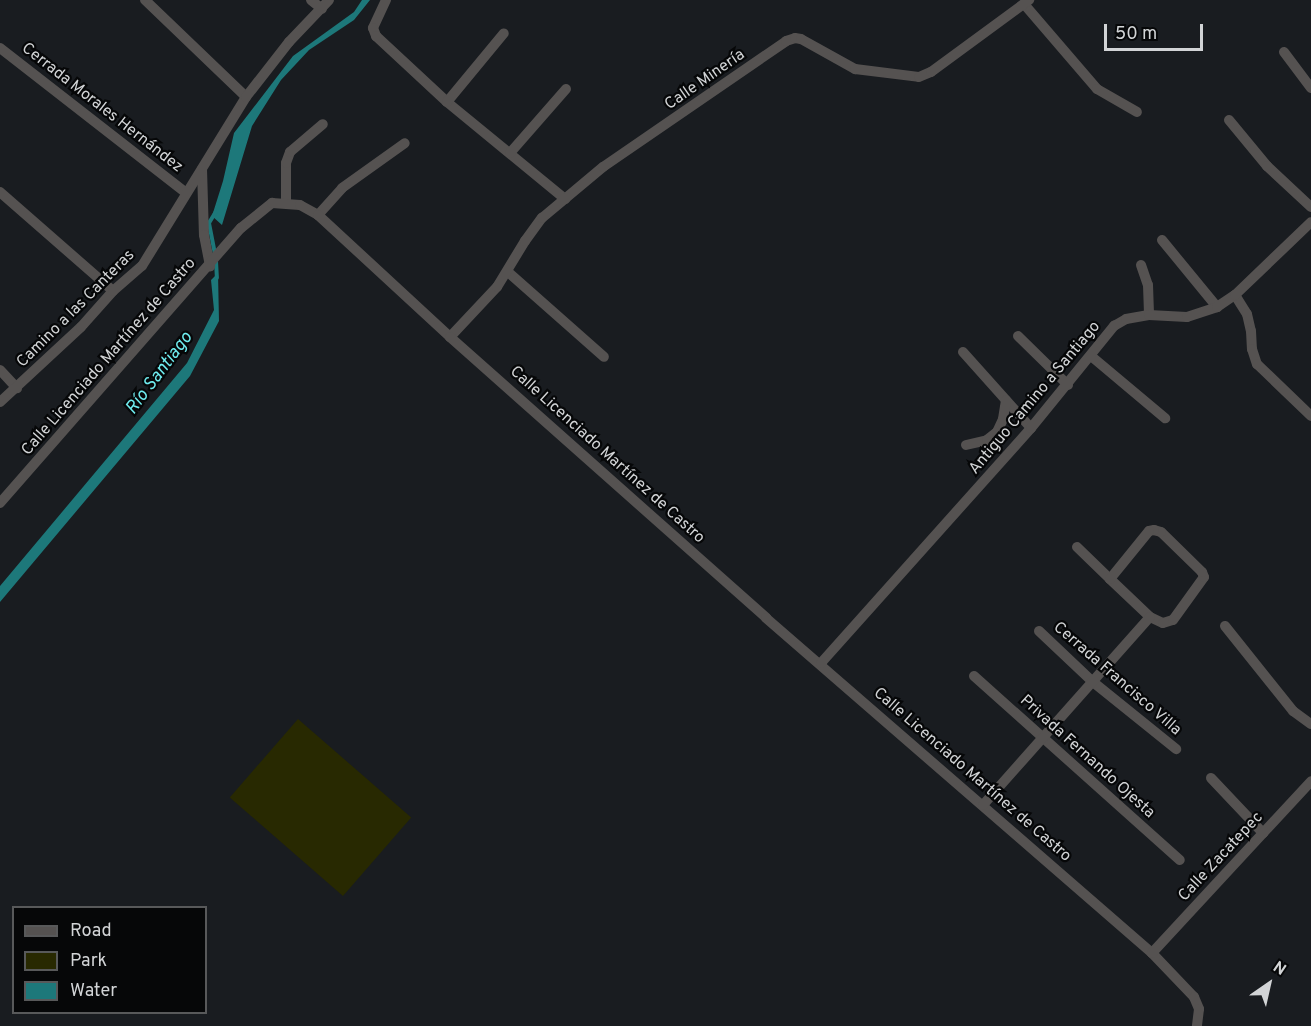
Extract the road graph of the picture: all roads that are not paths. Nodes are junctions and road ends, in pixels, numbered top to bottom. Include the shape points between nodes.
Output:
1 (145, 0) edge
2 (311, 0) edge
3 (329, 0) edge
4 (386, 0) edge
5 (1026, 2) edge
6 (321, 9) junction
7 (504, 33) dead end
8 (0, 48) edge
9 (1284, 52) dead end
10 (1311, 88) edge
11 (566, 89) dead end
12 (246, 97) junction
13 (447, 102) junction
14 (1137, 112) dead end
15 (1229, 120) dead end
16 (323, 124) dead end
17 (405, 143) dead end
18 (510, 153) junction
19 (202, 169) junction
20 (0, 192) edge
21 (185, 192) junction
22 (565, 199) junction
23 (286, 202) junction
24 (1311, 207) edge
25 (318, 215) junction
26 (1311, 222) edge
27 (1162, 240) dead end
28 (211, 263) junction
29 (1141, 265) dead end
30 (508, 272) junction
31 (113, 291) junction
32 (1235, 295) junction
33 (1216, 307) junction
34 (1149, 315) junction
35 (1018, 336) dead end
36 (450, 337) junction
37 (963, 352) dead end
38 (1091, 356) junction
39 (604, 357) dead end
40 (0, 370) edge
41 (1068, 385) junction
42 (17, 388) junction
43 (1005, 400) junction
44 (0, 402) edge
45 (1311, 416) edge
46 (1165, 418) dead end
47 (1031, 428) junction
48 (966, 445) dead end
49 (0, 503) edge
50 (1077, 547) dead end
51 (1110, 579) junction
52 (1150, 616) junction
53 (1225, 626) dead end
54 (1039, 631) dead end
55 (821, 663) junction
56 (974, 676) dead end
57 (1094, 682) junction
58 (1311, 724) edge
59 (1044, 738) junction
60 (1176, 749) dead end
61 (1211, 778) dead end
62 (1311, 781) edge
63 (983, 806) junction
64 (1263, 833) junction
65 (1180, 861) dead end
66 (1152, 953) junction
67 (1197, 1026) edge

1 - 12 street
2 - 6 street
3 - 6 street, Camino a las Canteras
4 - 13 street via 373,28 376,36
5 - 14 street via 1097,89
5 - 22 street, Calle Minería via 919,77 855,69 801,39 786,41 603,167
6 - 12 street, Camino a las Canteras
7 - 13 street
8 - 21 street, Cerrada Morales Hernández
9 - 10 street
11 - 18 street
12 - 19 street, Camino a las Canteras
13 - 18 street
15 - 24 street via 1267,166
16 - 23 street via 290,152 286,163
17 - 25 street via 342,188
18 - 22 street
19 - 21 street, Camino a las Canteras
19 - 28 street via 204,235
20 - 31 street
21 - 31 street, Camino a las Canteras via 151,255
22 - 30 street, Calle Minería via 542,218
23 - 25 street, Calle Licenciado Martínez de Castro
23 - 28 street, Calle Licenciado Martínez de Castro via 272,203 241,228
25 - 36 street, Calle Licenciado Martínez de Castro
26 - 32 street, Antiguo Camino a Santiago
27 - 33 street
28 - 49 street, Calle Licenciado Martínez de Castro
29 - 34 street via 1148,285
30 - 36 street, Calle Minería
30 - 39 street
31 - 42 street, Camino a las Canteras
32 - 33 street, Antiguo Camino a Santiago
32 - 45 street via 1247,314 1257,364
33 - 34 street, Antiguo Camino a Santiago via 1187,317
34 - 38 street, Antiguo Camino a Santiago via 1126,319 1114,326
35 - 41 street
36 - 55 street, Calle Licenciado Martínez de Castro
37 - 43 street
38 - 41 street, Antiguo Camino a Santiago
38 - 46 street
40 - 42 street
41 - 47 street, Antiguo Camino a Santiago
42 - 44 street, Camino a las Canteras
43 - 47 street
43 - 48 street via 997,432 987,440
47 - 55 street, Antiguo Camino a Santiago
50 - 51 street
51 - 52 street
51 - 52 street via 1149,531 1161,532 1204,577 1169,623
52 - 57 street
53 - 58 street via 1293,711
54 - 57 street, Cerrada Francisco Villa
55 - 63 street, Calle Licenciado Martínez de Castro
56 - 59 street, Privada Fernando Ojesta
57 - 59 street
57 - 60 street, Cerrada Francisco Villa
59 - 63 street
59 - 65 street, Privada Fernando Ojesta
61 - 64 street
62 - 64 street, Calle Zacatepec
63 - 66 street, Calle Licenciado Martínez de Castro
64 - 66 street, Calle Zacatepec
66 - 67 street, Calle Licenciado Martínez de Castro via 1194,997 1199,1009

